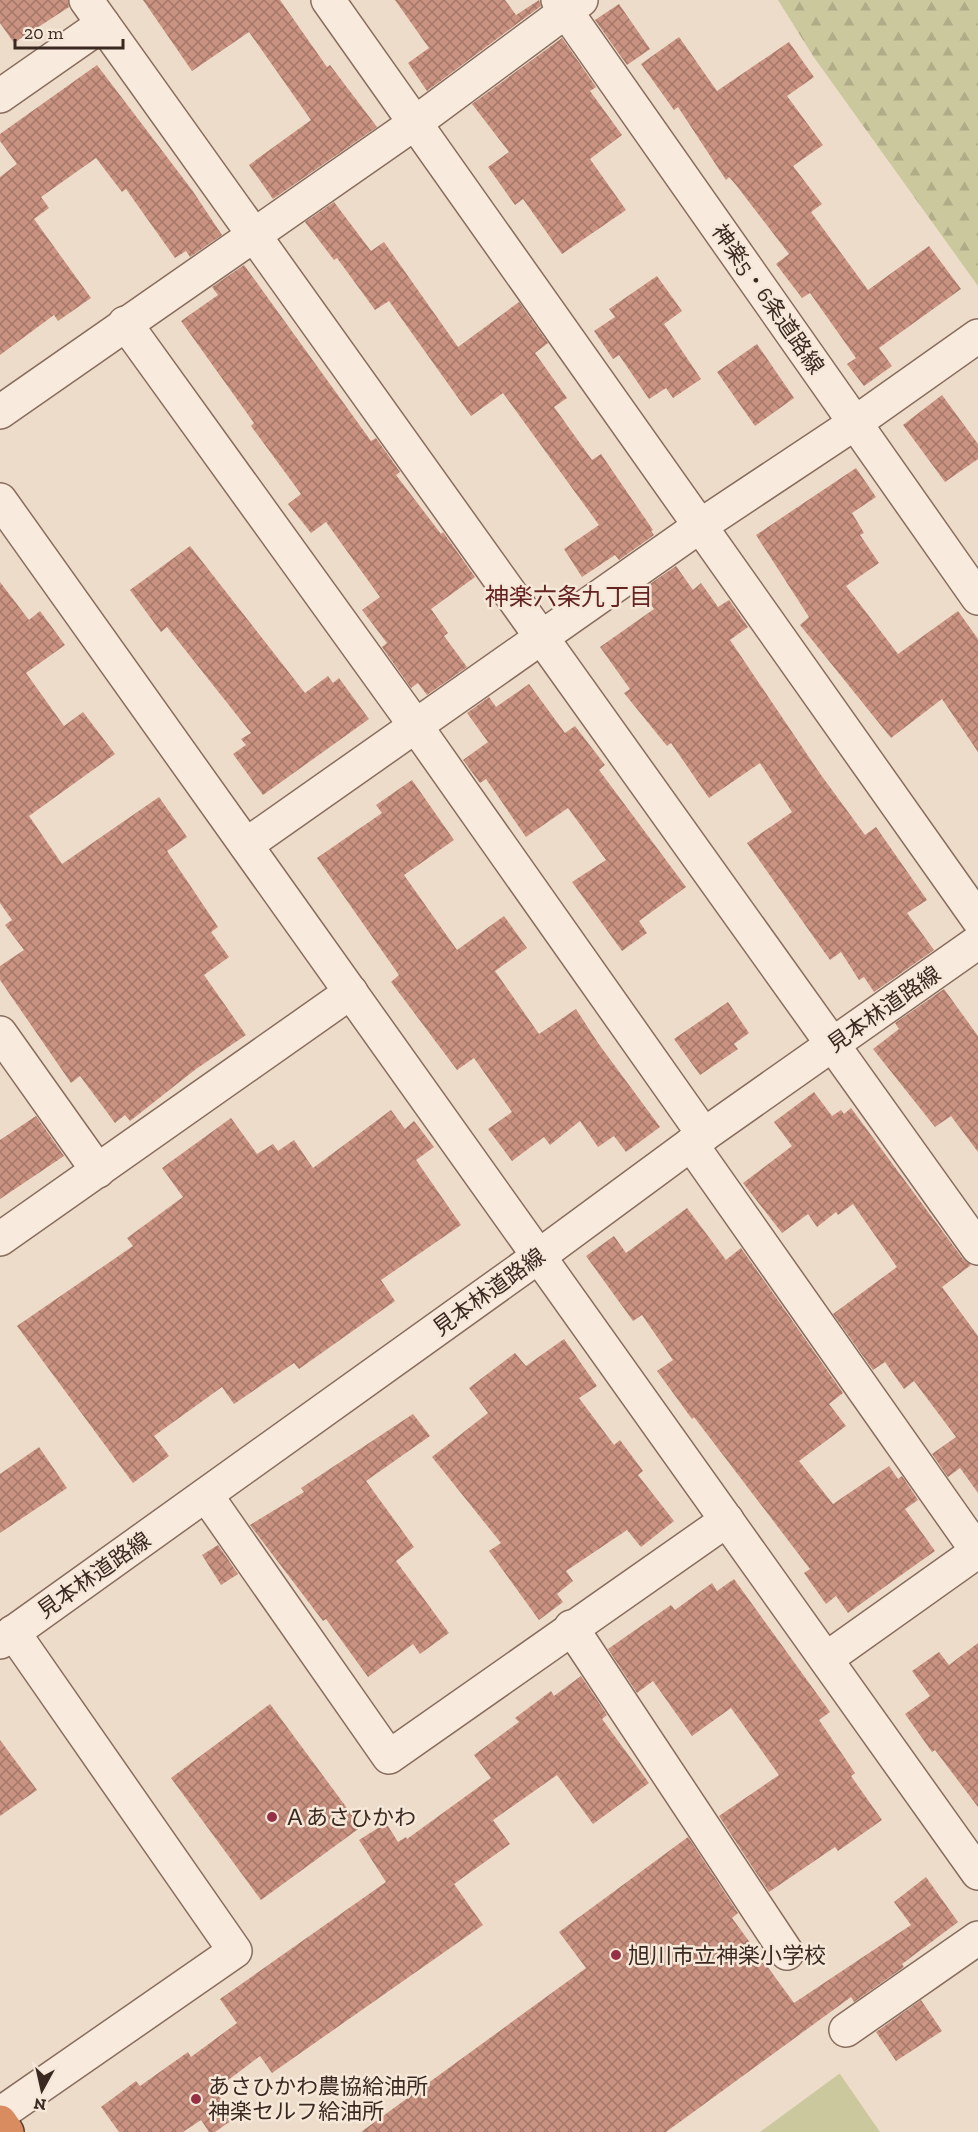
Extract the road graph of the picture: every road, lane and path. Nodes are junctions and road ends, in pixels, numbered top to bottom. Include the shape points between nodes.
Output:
1 (328, 0) edge
2 (568, 4) edge
3 (94, 12) edge
4 (0, 96) edge
5 (415, 123) junction
6 (253, 234) junction
7 (125, 323) junction
8 (978, 336) edge
9 (0, 412) edge
10 (855, 423) junction
11 (1, 504) edge
12 (700, 526) junction
13 (978, 598) edge
14 (543, 639) junction
15 (415, 725) junction
16 (246, 845) junction
17 (978, 919) edge
18 (978, 942) edge
19 (351, 992) junction
20 (0, 1033) edge
21 (833, 1045) junction
22 (698, 1140) junction
23 (98, 1171) junction
24 (0, 1239) edge
25 (978, 1248) edge
26 (539, 1256) junction
27 (206, 1495) junction
28 (727, 1520) junction
29 (978, 1551) edge
30 (571, 1627) junction
31 (7, 1637) edge
32 (825, 1659) junction
33 (978, 1873) edge
34 (978, 1938) edge
35 (787, 1953) dead end
36 (846, 2030) dead end
37 (0, 2114) edge
38 (0, 2122) edge
39 (7, 2132) edge

1 - 5 street
2 - 5 street
2 - 10 street, 神楽5・6条道路線
3 - 4 street
3 - 6 street
5 - 6 street
5 - 12 street
6 - 7 street
6 - 14 street
7 - 9 street
7 - 15 street
8 - 10 street
10 - 12 street
10 - 13 street, 神楽5・6条道路線
11 - 16 street
12 - 14 street
12 - 17 street
14 - 15 street
14 - 21 street
15 - 16 street
15 - 22 street
16 - 19 street
18 - 21 street, 見本林道路線
19 - 23 street
19 - 26 street
20 - 23 street
21 - 22 street, 見本林道路線
21 - 25 street
22 - 26 street, 見本林道路線
22 - 29 street
23 - 24 street
26 - 27 street, 見本林道路線
26 - 28 street
27 - 30 street via 389,1757
27 - 31 street, 見本林道路線
28 - 30 street
28 - 32 street
29 - 32 street
30 - 35 street
31 - 37 street via 235,1951
32 - 33 street
34 - 36 street
38 - 39 highway

